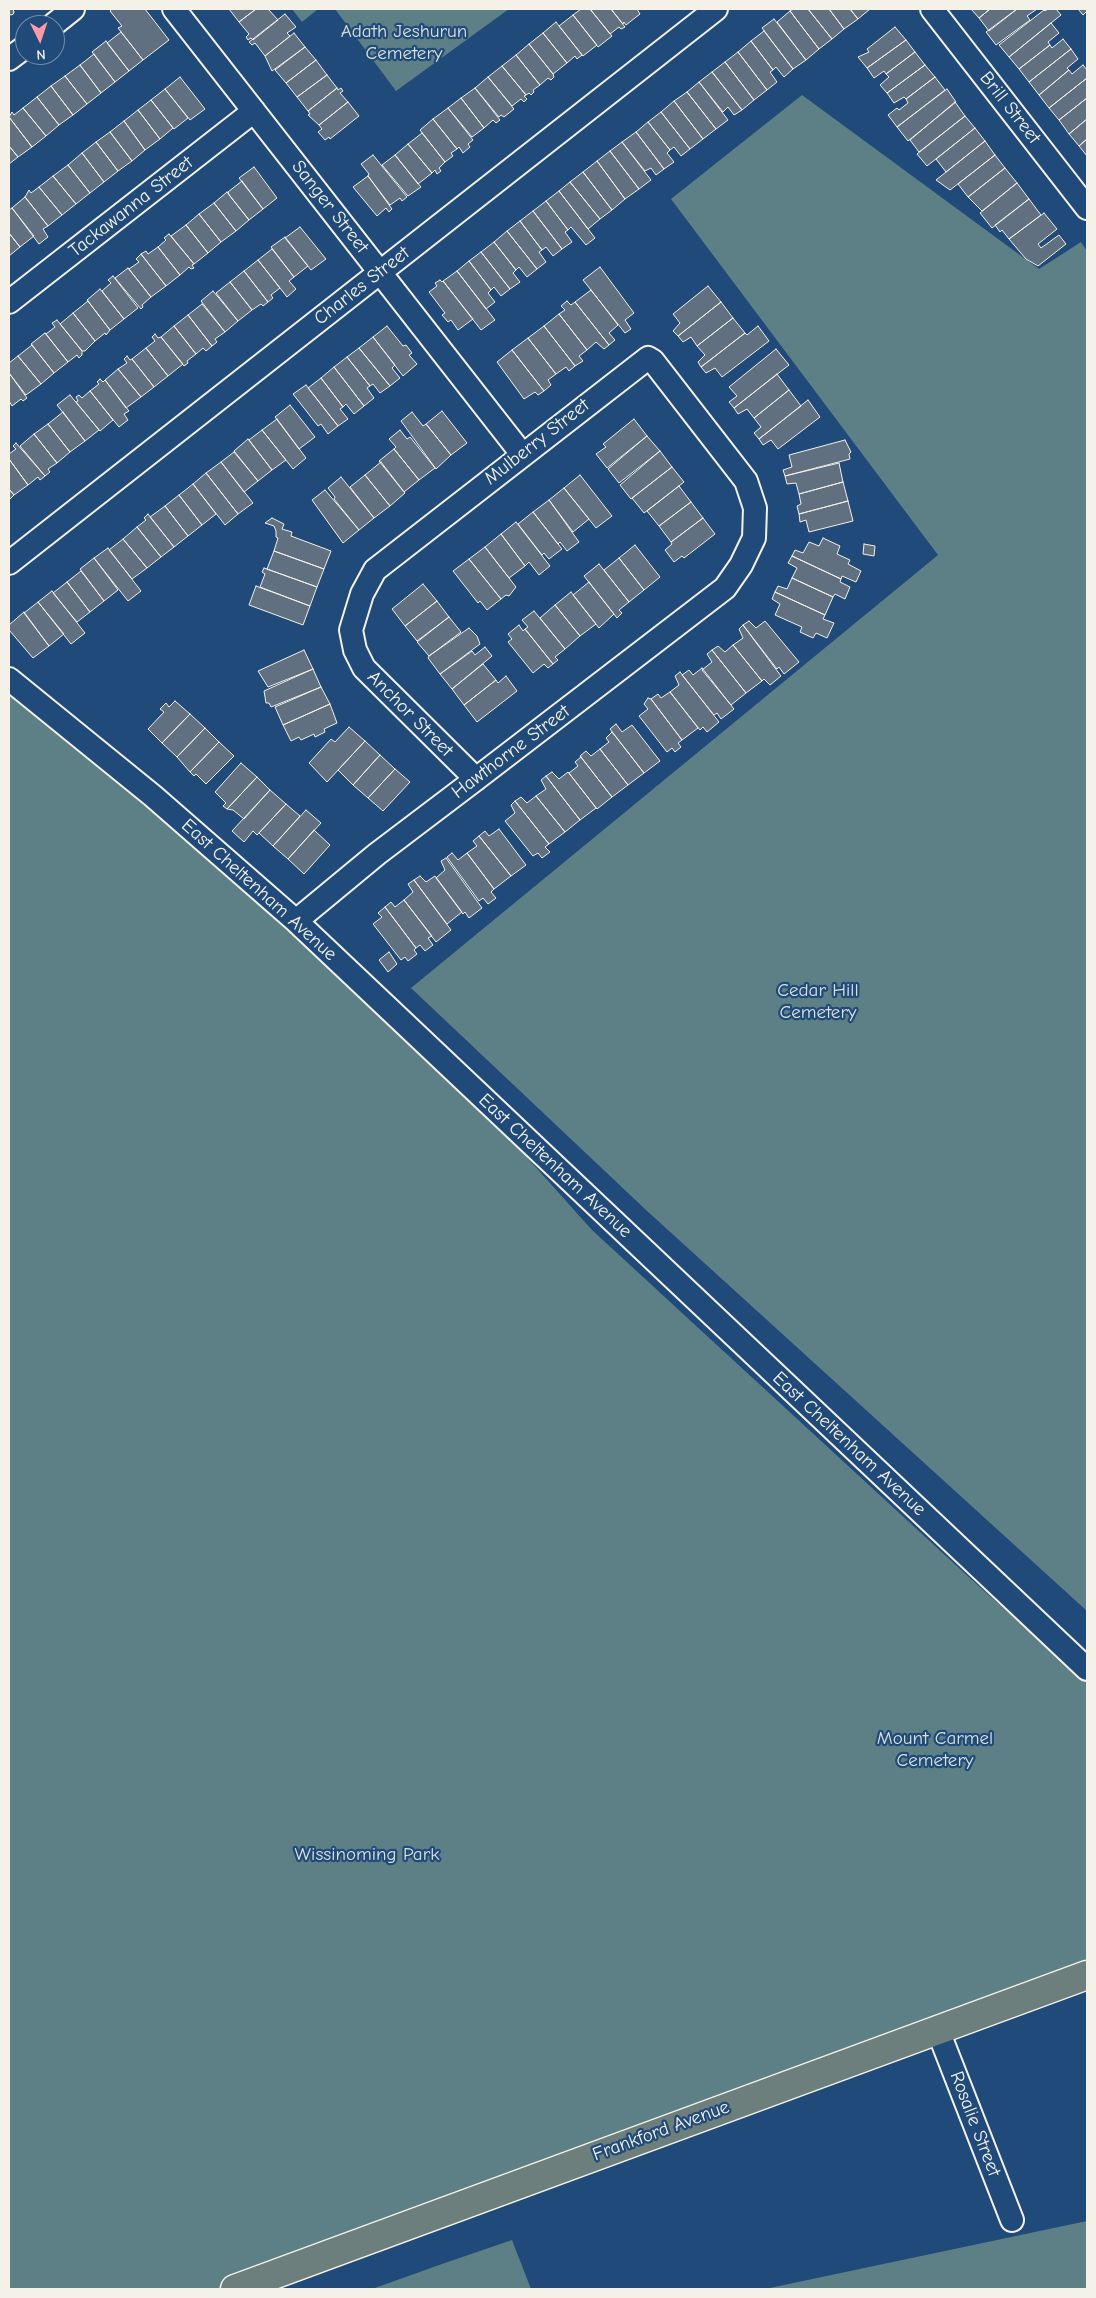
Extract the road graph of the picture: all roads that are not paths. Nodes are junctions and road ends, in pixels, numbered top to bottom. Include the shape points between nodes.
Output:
1 (174, 9) edge
2 (716, 9) edge
3 (932, 9) edge
4 (254, 111) junction
5 (1087, 208) edge
6 (381, 272) junction
7 (9, 302) edge
8 (682, 400) joint
9 (522, 454) junction
10 (384, 562) joint
11 (9, 563) edge
12 (9, 679) edge
13 (476, 779) junction
14 (296, 922) junction
15 (1087, 1669) edge
16 (1087, 1975) edge
17 (937, 2028) junction
18 (1012, 2220) dead end
19 (235, 2289) edge

1 - 4 street, Sanger Street
2 - 6 street, Charles Street
3 - 5 street, Brill Street
4 - 6 street, Sanger Street
4 - 7 street, Tackawanna Street
6 - 9 street, Sanger Street
6 - 11 street, Charles Street
8 - 9 street, Mulberry Street via 648,358
8 - 13 street, Hawthorne Street via 746,481 755,508 754,538 741,565 728,584
9 - 10 street, Mulberry Street
10 - 13 street, Anchor Street via 375,570 354,614 351,630 355,650 364,668
12 - 14 street, East Cheltenham Avenue via 153,796
13 - 14 street, Hawthorne Street via 377,854
14 - 15 street, East Cheltenham Avenue
16 - 17 main road, Frankford Avenue
17 - 18 street, Rosalie Street
17 - 19 main road, Frankford Avenue

